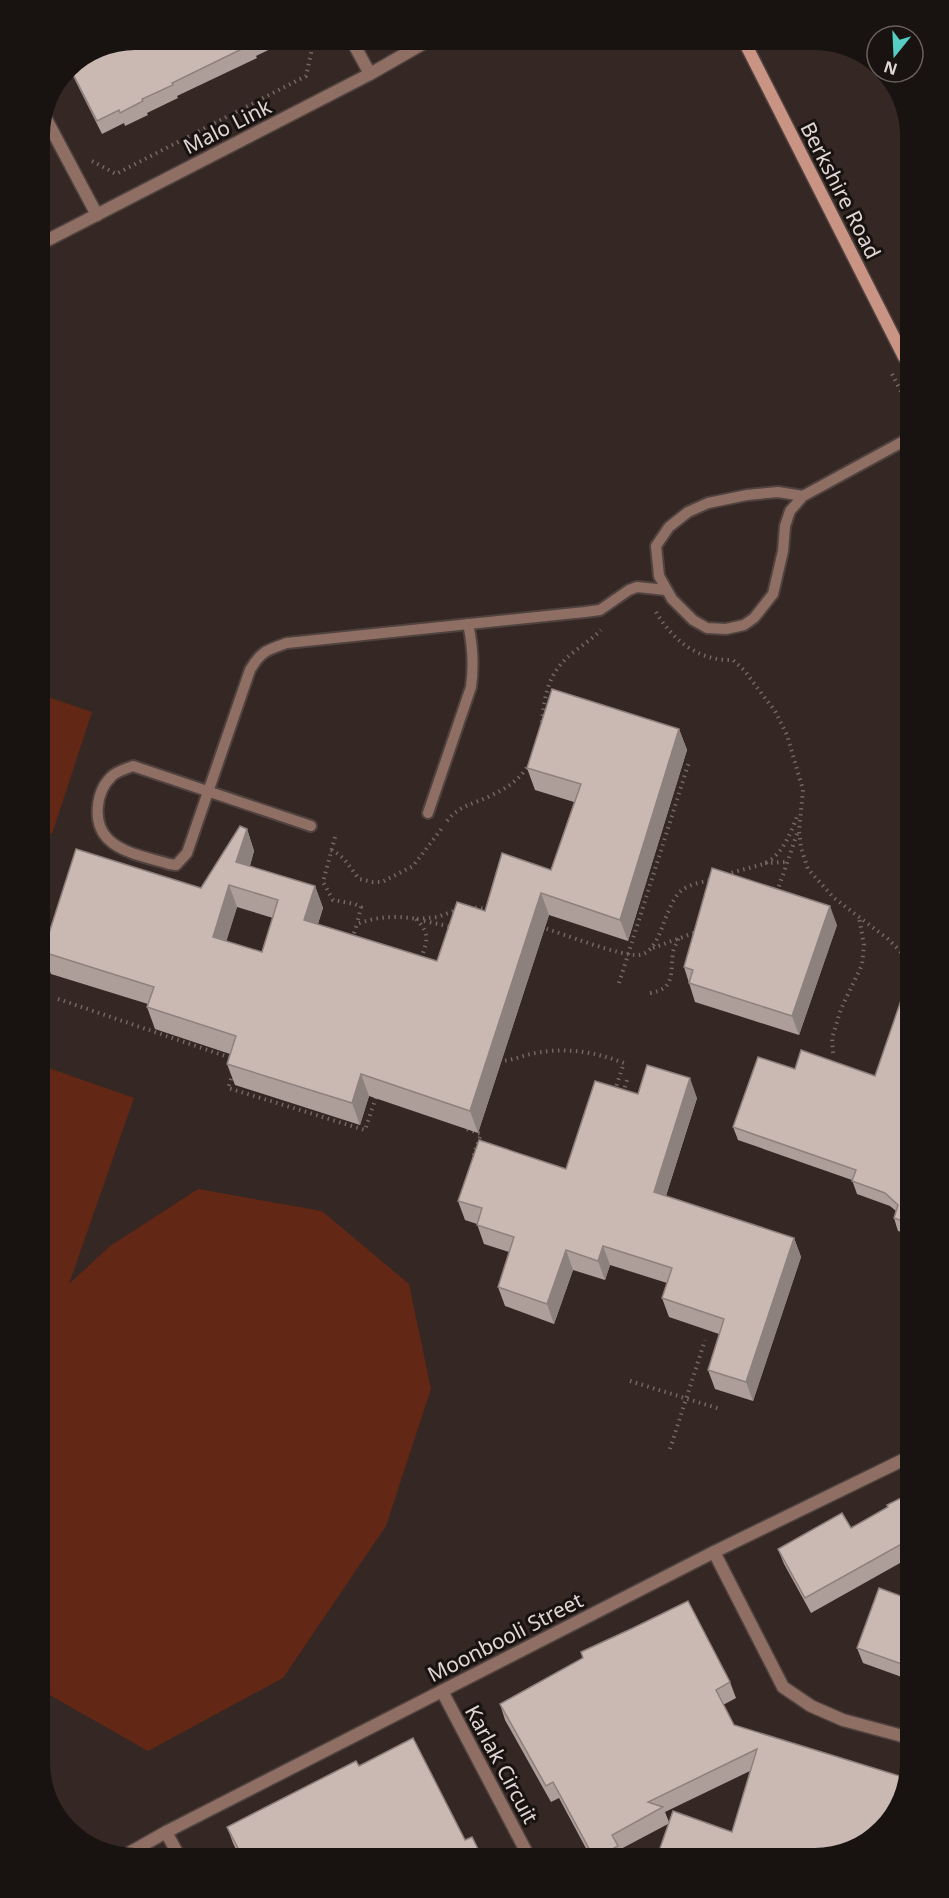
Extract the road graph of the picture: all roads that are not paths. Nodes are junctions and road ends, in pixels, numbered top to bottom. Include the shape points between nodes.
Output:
1 (357, 49) edge
2 (413, 49) edge
3 (749, 50) edge
4 (370, 74) junction
5 (50, 127) edge
6 (97, 215) junction
7 (50, 239) edge
8 (900, 349) edge
9 (900, 443) edge
10 (803, 496) junction
11 (666, 590) junction
12 (468, 624) junction
13 (208, 791) junction
14 (428, 813) dead end
15 (311, 826) dead end
16 (900, 1461) edge
17 (714, 1552) junction
18 (442, 1691) junction
19 (900, 1735) edge
20 (166, 1832) junction
21 (138, 1848) edge
22 (175, 1848) edge
23 (524, 1848) edge

1 - 4 street
2 - 4 street, Malo Link
3 - 8 main road, Berkshire Road
4 - 6 street, Malo Link
5 - 6 street
6 - 7 street, Malo Link
9 - 10 lane
10 - 11 lane via 778,492 747,495 708,503 688,512 669,527 656,546 658,576
10 - 11 lane via 790,511 773,594 744,625 707,628 693,620
11 - 12 lane via 637,587 600,610
12 - 13 lane via 287,643 270,649 258,657 250,670
12 - 14 lane via 474,666 471,687
13 - 13 lane via 186,853 176,865 122,849 101,830 98,804 102,792 113,775 124,769 133,766
13 - 15 lane
16 - 17 street, Moonbooli Street
17 - 18 street, Moonbooli Street
17 - 19 street via 783,1686 811,1706 843,1720
18 - 20 street, Moonbooli Street
18 - 23 street, Karlak Circuit
20 - 21 street, Moonbooli Street
20 - 22 street

